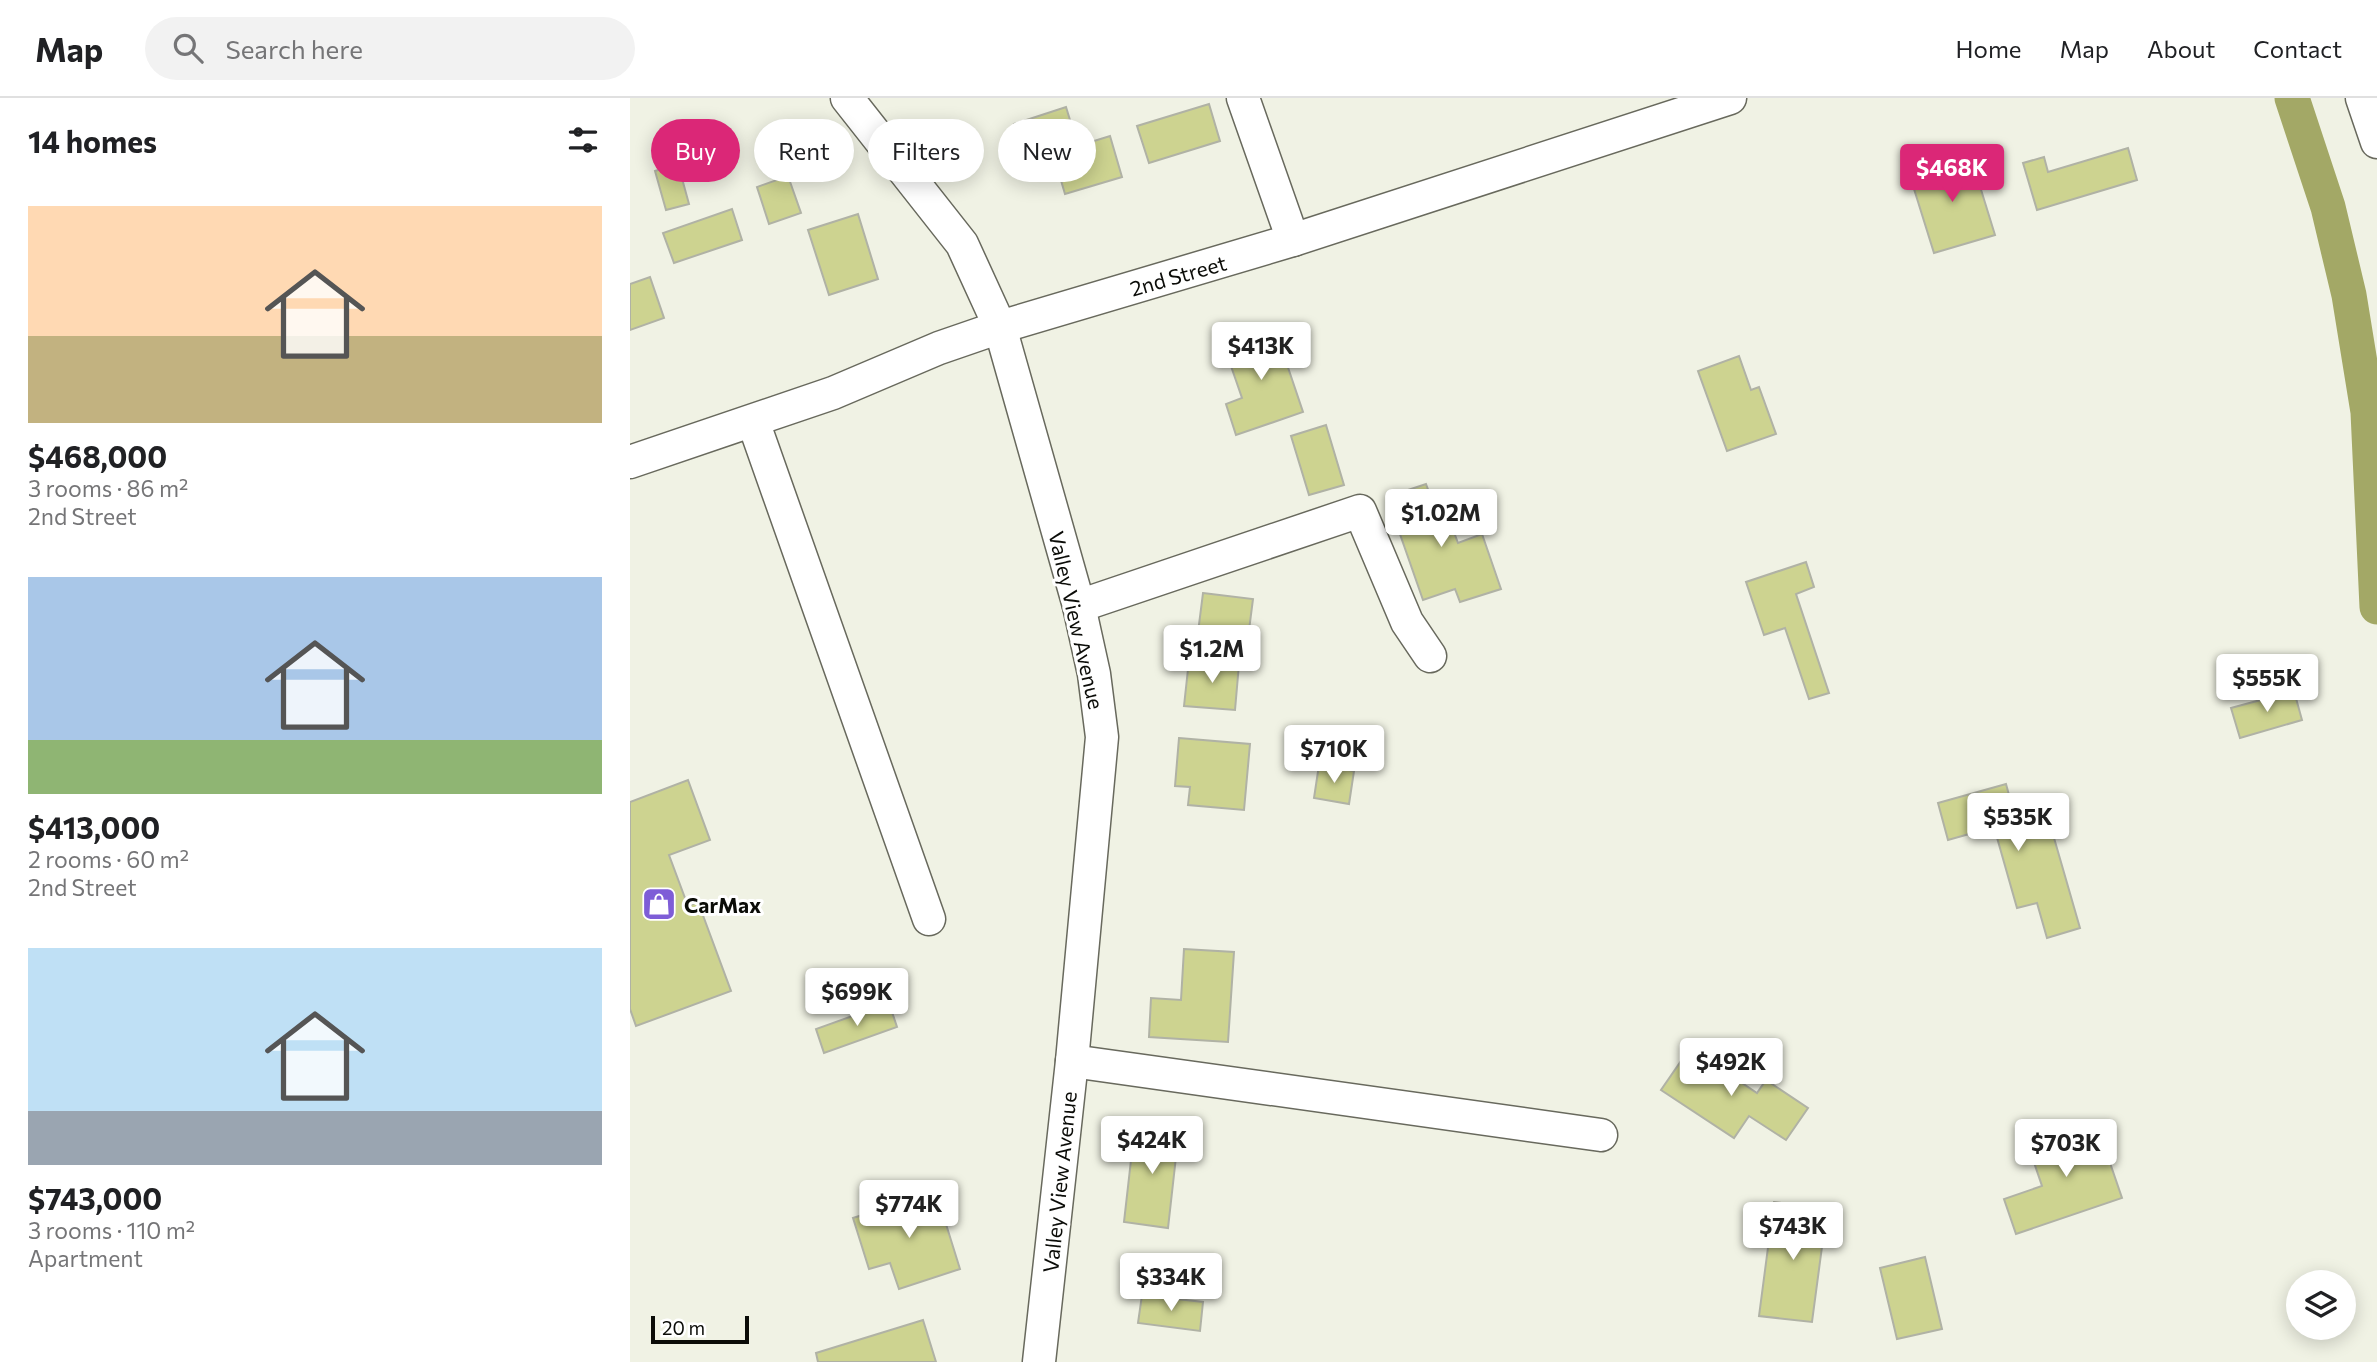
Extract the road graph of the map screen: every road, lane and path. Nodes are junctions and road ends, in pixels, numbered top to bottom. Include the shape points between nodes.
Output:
1 (847, 98) edge
2 (1243, 98) edge
3 (1730, 98) edge
4 (2362, 98) edge
5 (2377, 142) edge
6 (1293, 240) junction
7 (1000, 327) junction
8 (752, 421) junction
9 (630, 462) edge
10 (1079, 606) junction
11 (1430, 656) dead end
12 (929, 919) dead end
13 (1072, 1061) junction
14 (1601, 1135) dead end
15 (1039, 1362) edge

1 - 7 street, Valley View Avenue via 962,244
2 - 6 street
3 - 6 street, 2nd Street
4 - 5 street
6 - 7 street, 2nd Street
7 - 8 street, 2nd Street
7 - 10 street, Valley View Avenue
8 - 9 street, 2nd Street
8 - 12 street
10 - 11 street via 1360,511 1407,622
10 - 13 street, Valley View Avenue via 1102,737
13 - 14 street
13 - 15 street, Valley View Avenue

